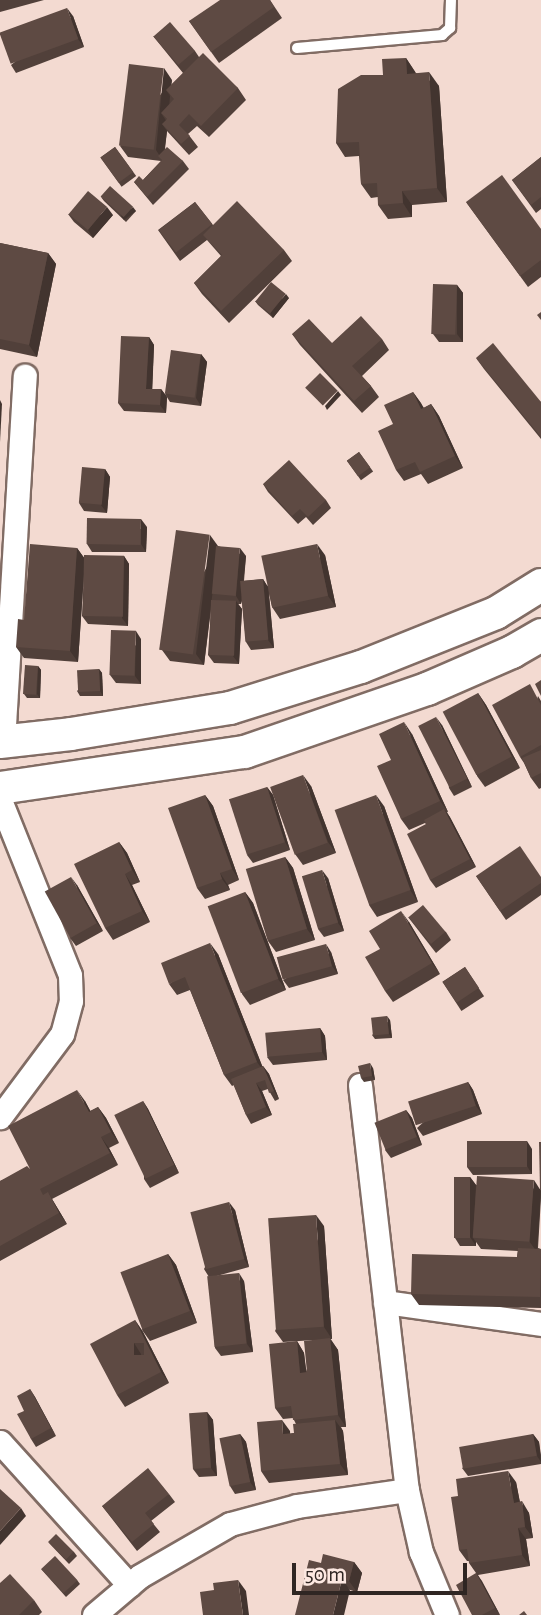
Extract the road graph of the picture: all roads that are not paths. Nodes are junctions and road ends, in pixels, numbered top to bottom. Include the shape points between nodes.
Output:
1 (451, 0) edge
2 (297, 48) dead end
3 (25, 376) dead end
4 (541, 585) edge
5 (541, 635) edge
6 (1, 742) edge
7 (0, 788) edge
8 (0, 800) edge
9 (360, 1085) edge
10 (0, 1117) edge
11 (385, 1302) junction
12 (541, 1324) edge
13 (0, 1442) edge
14 (407, 1490) junction
15 (129, 1585) junction
16 (94, 1615) edge
17 (447, 1615) edge

1 - 2 lane via 450,28 442,34
3 - 6 street
4 - 6 main road via 496,613 360,667 230,708
5 - 7 main road via 427,689 246,752
8 - 10 street via 70,975 71,1001 62,1034
9 - 11 street
11 - 12 street
11 - 14 street
13 - 15 street
14 - 15 street via 298,1506 230,1524
14 - 17 street via 421,1552
15 - 16 street

